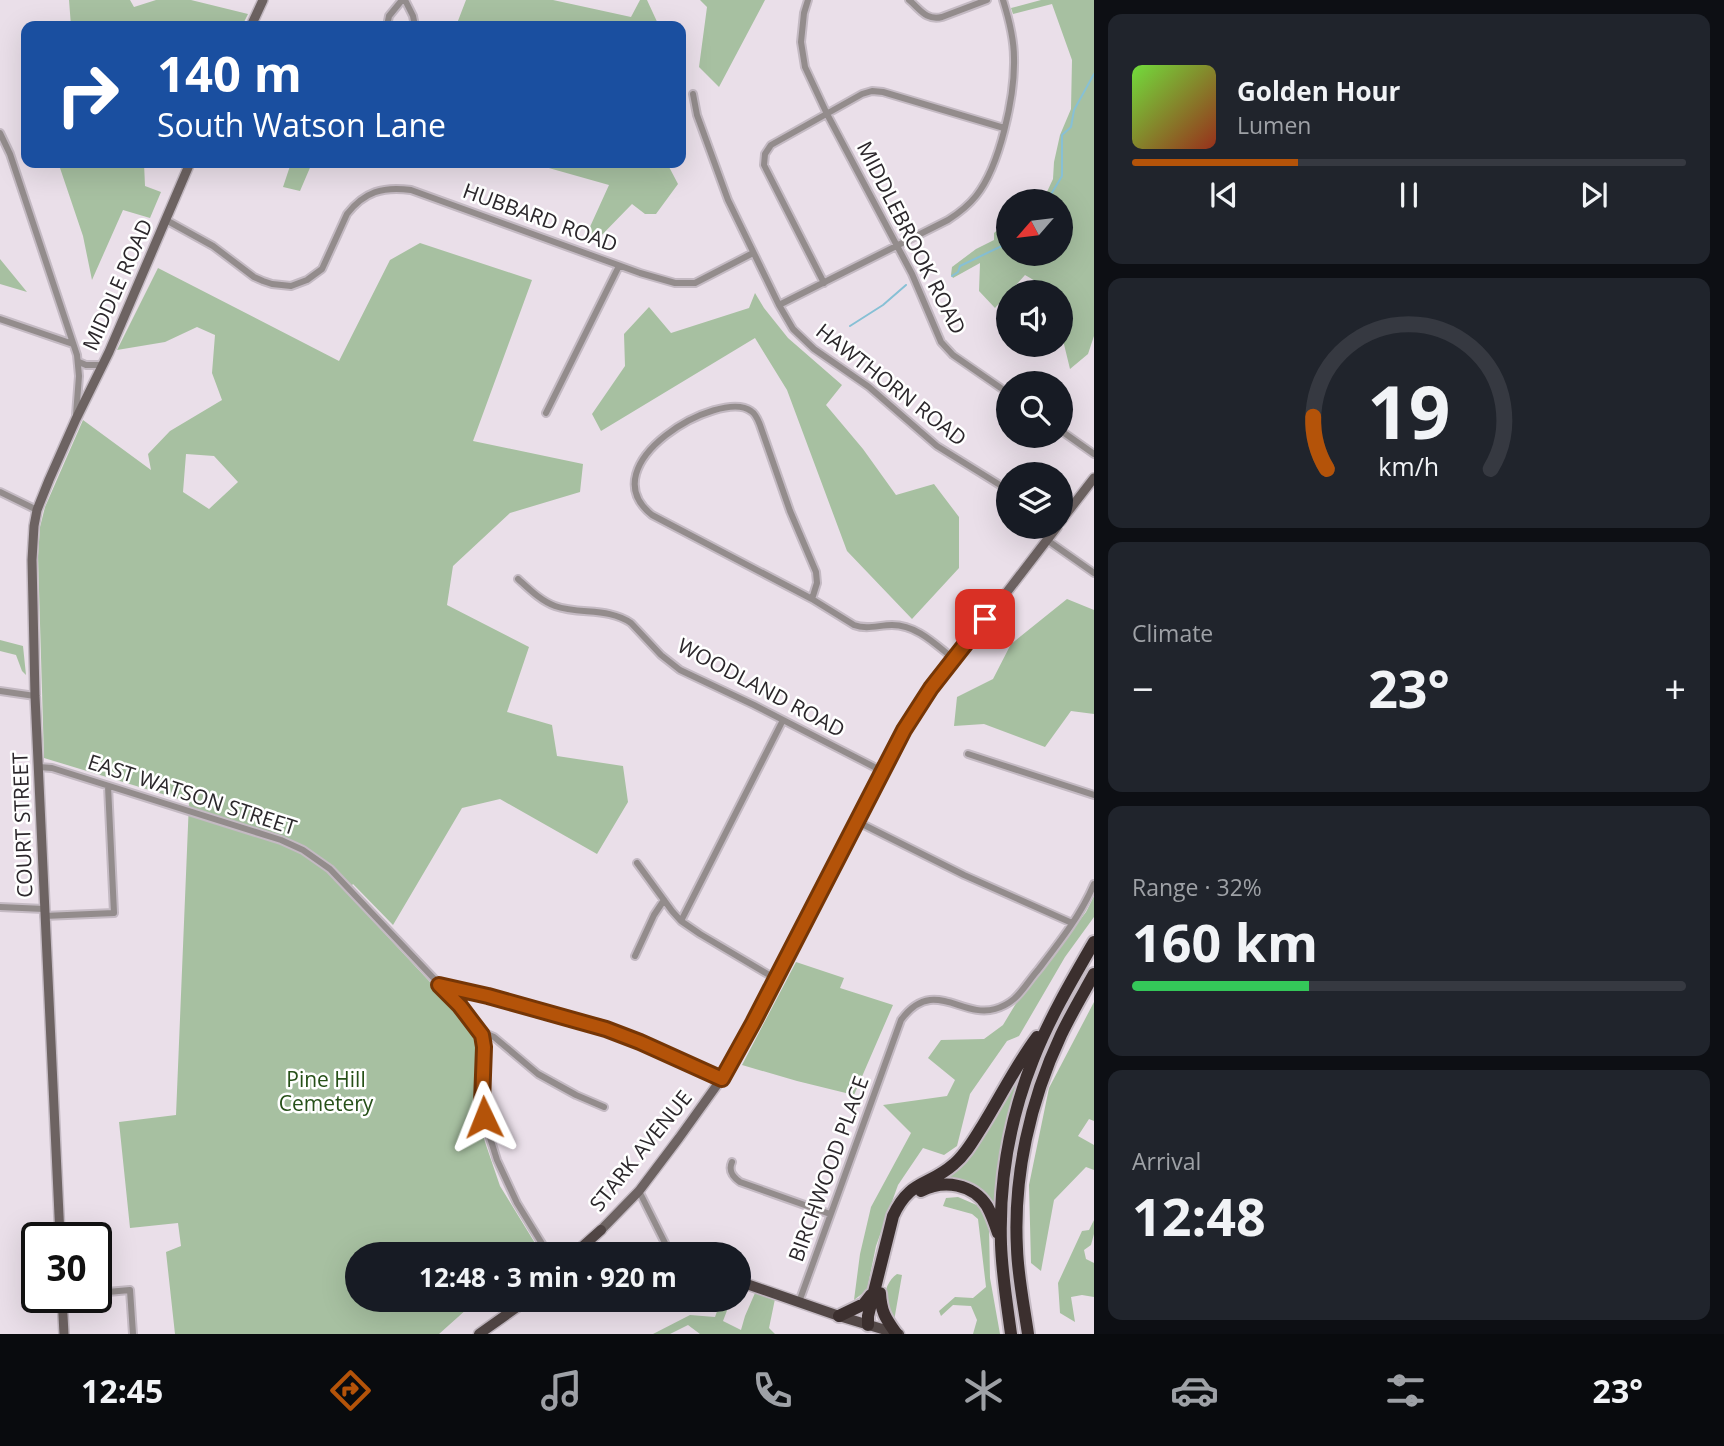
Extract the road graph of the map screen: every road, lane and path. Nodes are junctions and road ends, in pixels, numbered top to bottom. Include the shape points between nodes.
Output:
1 (263, 0) edge
2 (404, 0) edge
3 (808, 0) edge
4 (909, 0) edge
5 (988, 0) edge
6 (1003, 0) edge
7 (253, 21) edge
8 (388, 21) edge
9 (414, 21) edge
10 (693, 94) dead end
11 (827, 114) junction
12 (1004, 128) junction
13 (0, 133) edge
14 (188, 168) edge
15 (166, 220) junction
16 (897, 245) junction
17 (753, 253) junction
18 (619, 266) junction
19 (824, 283) junction
20 (779, 305) junction
21 (0, 320) edge
22 (74, 344) junction
23 (79, 362) junction
24 (102, 365) junction
25 (996, 385) edge
26 (546, 413) dead end
27 (76, 419) junction
28 (1073, 439) edge
29 (1094, 454) edge
30 (1094, 478) edge
31 (996, 483) edge
32 (0, 492) edge
33 (1073, 505) edge
34 (37, 510) junction
35 (1047, 540) joint
36 (1094, 573) edge
37 (518, 579) dead end
38 (812, 599) junction
39 (954, 659) junction
40 (0, 691) edge
41 (35, 696) junction
42 (783, 720) junction
43 (968, 754) dead end
44 (39, 767) junction
45 (883, 771) junction
46 (108, 786) junction
47 (1094, 795) edge
48 (856, 821) junction
49 (637, 863) dead end
50 (1094, 884) edge
51 (664, 900) junction
52 (0, 907) edge
53 (44, 913) junction
54 (681, 921) junction
55 (1072, 923) junction
56 (1094, 942) edge
57 (635, 956) dead end
58 (1094, 974) edge
59 (776, 979) junction
60 (439, 985) junction
61 (1054, 1015) junction
62 (482, 1035) junction
63 (722, 1079) junction
64 (604, 1107) dead end
65 (732, 1163) dead end
66 (639, 1191) junction
67 (830, 1214) junction
68 (59, 1222) edge
69 (601, 1230) joint
70 (541, 1242) edge
71 (588, 1242) edge
72 (664, 1242) edge
73 (1002, 1243) junction
74 (751, 1285) edge
75 (112, 1292) edge
76 (877, 1292) junction
77 (799, 1302) junction
78 (509, 1312) edge
79 (63, 1313) edge
80 (839, 1316) junction
81 (886, 1331) edge
82 (64, 1334) edge
83 (133, 1334) edge
84 (479, 1334) edge
85 (1011, 1334) edge
86 (1028, 1334) edge

1 - 7 street
2 - 8 street
2 - 9 street
3 - 11 street, MIDDLEBROOK ROAD via 801,51
4 - 5 street via 934,19
6 - 12 street via 1014,56
10 - 17 street, HAWTHORN ROAD via 719,179
11 - 12 street via 867,92 878,91
11 - 16 street, MIDDLEBROOK ROAD
11 - 19 street via 775,142 764,159
12 - 16 street via 985,183 968,206
13 - 22 street
14 - 15 street, MIDDLE ROAD
15 - 18 street, HUBBARD ROAD via 213,246 254,277 291,286 322,269 353,206 378,190 394,187
15 - 24 street, MIDDLE ROAD
16 - 19 street
16 - 25 street, MIDDLEBROOK ROAD via 941,342
17 - 18 street, HUBBARD ROAD via 686,284
17 - 20 street, HAWTHORN ROAD
18 - 26 street
19 - 20 street
20 - 31 street, HAWTHORN ROAD via 793,329 814,349 869,387 921,434
21 - 22 street
22 - 23 street
23 - 24 street
23 - 27 street
24 - 27 street, MIDDLE ROAD
27 - 34 street, COURT STREET
28 - 29 street
30 - 33 street
32 - 34 street
34 - 41 street, COURT STREET via 32,561
35 - 36 street
35 - 39 street, STARK AVENUE
37 - 42 street, WOODLAND ROAD via 557,607 625,619 673,666
38 - 38 street via 644,509 635,485 649,449 695,418 721,408 738,407 754,413 816,572
38 - 39 street via 862,628 911,628
39 - 45 street, STARK AVENUE via 917,709
40 - 41 street
41 - 44 street, COURT STREET
42 - 45 street, WOODLAND ROAD
42 - 54 street
43 - 47 street
44 - 46 street, EAST WATSON STREET
44 - 53 street, COURT STREET
45 - 48 street, STARK AVENUE
46 - 53 street via 114,913
46 - 60 street, EAST WATSON STREET via 303,850 330,869
48 - 55 street
48 - 59 street, STARK AVENUE
49 - 51 street
50 - 55 street, BIRCHWOOD PLACE
51 - 54 street
51 - 57 street
52 - 53 street
53 - 68 street, COURT STREET
54 - 59 street
55 - 67 street, BIRCHWOOD PLACE via 1006,1004 990,1010 932,1000 910,1010 901,1020
56 - 61 highway
58 - 86 highway via 1061,1036 1027,1131 1016,1229
59 - 63 street, STARK AVENUE
60 - 62 street, EAST WATSON STREET
60 - 63 street via 606,1029
61 - 73 highway via 1028,1074 1012,1131
61 - 76 highway via 1020,1060 961,1156 899,1203
62 - 64 street via 494,1037 538,1074
62 - 70 street via 482,1103 491,1144 509,1188
63 - 66 street, STARK AVENUE
65 - 67 street via 732,1173 740,1182
66 - 69 street, STARK AVENUE
66 - 72 street
67 - 77 street, BIRCHWOOD PLACE
69 - 71 main road, STARK AVENUE
73 - 76 highway via 988,1208 974,1192 947,1184 926,1188 910,1200 900,1219
73 - 85 highway
74 - 77 main road
75 - 83 street via 130,1290
76 - 80 highway
76 - 81 highway
76 - 81 highway via 873,1319
77 - 80 main road
78 - 84 main road
79 - 82 street
80 - 81 main road

